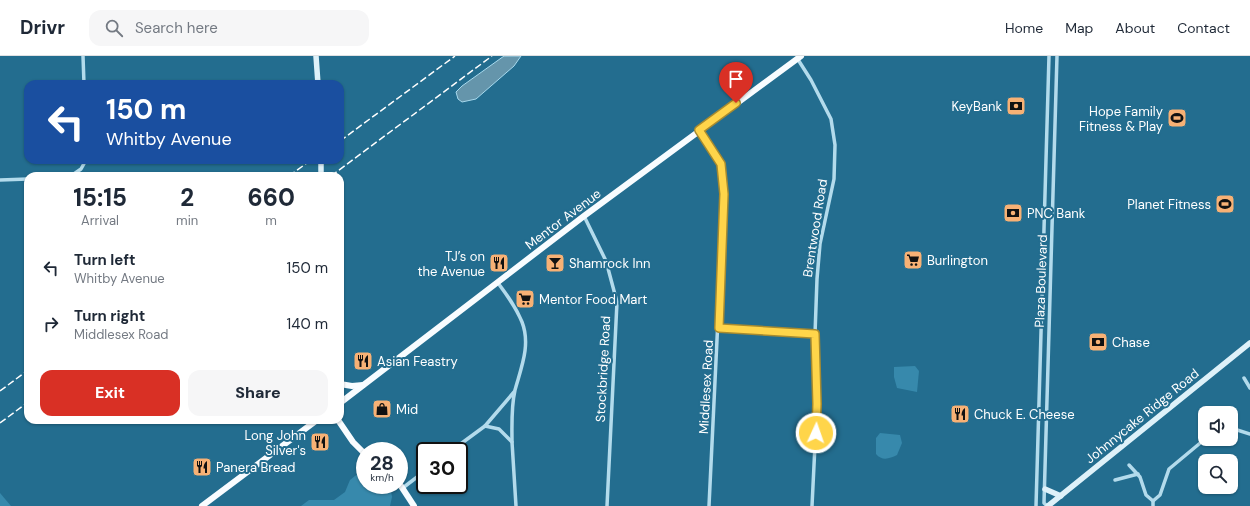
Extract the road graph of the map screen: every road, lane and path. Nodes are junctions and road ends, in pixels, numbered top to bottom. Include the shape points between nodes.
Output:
1 (83, 56) edge
2 (316, 56) edge
3 (1048, 56) edge
4 (1057, 56) edge
5 (799, 57) edge
6 (84, 80) edge
7 (318, 80) edge
8 (699, 130) junction
9 (84, 164) edge
10 (77, 172) edge
11 (24, 179) edge
12 (0, 180) edge
13 (584, 216) junction
14 (498, 283) junction
15 (719, 328) junction
16 (815, 334) junction
17 (1250, 343) edge
18 (1244, 378) dead end
19 (344, 385) edge
20 (363, 385) junction
21 (1250, 388) edge
22 (515, 391) junction
23 (344, 400) edge
24 (312, 424) edge
25 (341, 424) edge
26 (485, 426) junction
27 (1238, 430) edge
28 (1250, 434) edge
29 (464, 442) edge
30 (512, 442) junction
31 (356, 445) edge
32 (1198, 445) edge
33 (1129, 465) dead end
34 (1138, 474) junction
35 (1115, 480) dead end
36 (1045, 489) junction
37 (407, 494) edge
38 (1061, 496) junction
39 (1153, 501) junction
40 (202, 506) edge
41 (414, 506) edge
42 (516, 506) edge
43 (607, 506) edge
44 (709, 506) edge
45 (812, 506) edge
46 (1036, 506) edge
47 (1048, 506) edge
48 (1153, 506) edge

1 - 6 street
2 - 7 main road
3 - 46 street, Plaza Boulevard
4 - 36 street, Plaza Boulevard
5 - 8 main road, Mentor Avenue
5 - 16 street, Brentwood Road via 831,118 835,145 834,180 820,244
8 - 13 main road, Mentor Avenue
8 - 15 street, Middlesex Road via 721,164 723,186
9 - 10 street
11 - 12 street
13 - 14 main road, Mentor Avenue
13 - 43 street, Stockbridge Road via 606,261 617,302
14 - 20 main road, Mentor Avenue
14 - 22 street via 517,311 524,331 525,357
15 - 16 street
15 - 44 street, Middlesex Road
16 - 45 street, Brentwood Road via 817,404
17 - 38 main road, Johnnycake Ridge Road
18 - 21 street
19 - 20 main road
20 - 23 main road, Mentor Avenue
22 - 26 street
22 - 30 street
24 - 40 main road
25 - 31 main road
26 - 29 street
26 - 30 street via 499,429
27 - 28 street
30 - 42 street
32 - 39 street via 1169,469 1160,495
33 - 34 street
34 - 35 street
34 - 39 street via 1146,495
36 - 38 main road
36 - 47 street, Plaza Boulevard via 1044,503
37 - 41 main road
38 - 47 main road, Johnnycake Ridge Road
39 - 48 street

